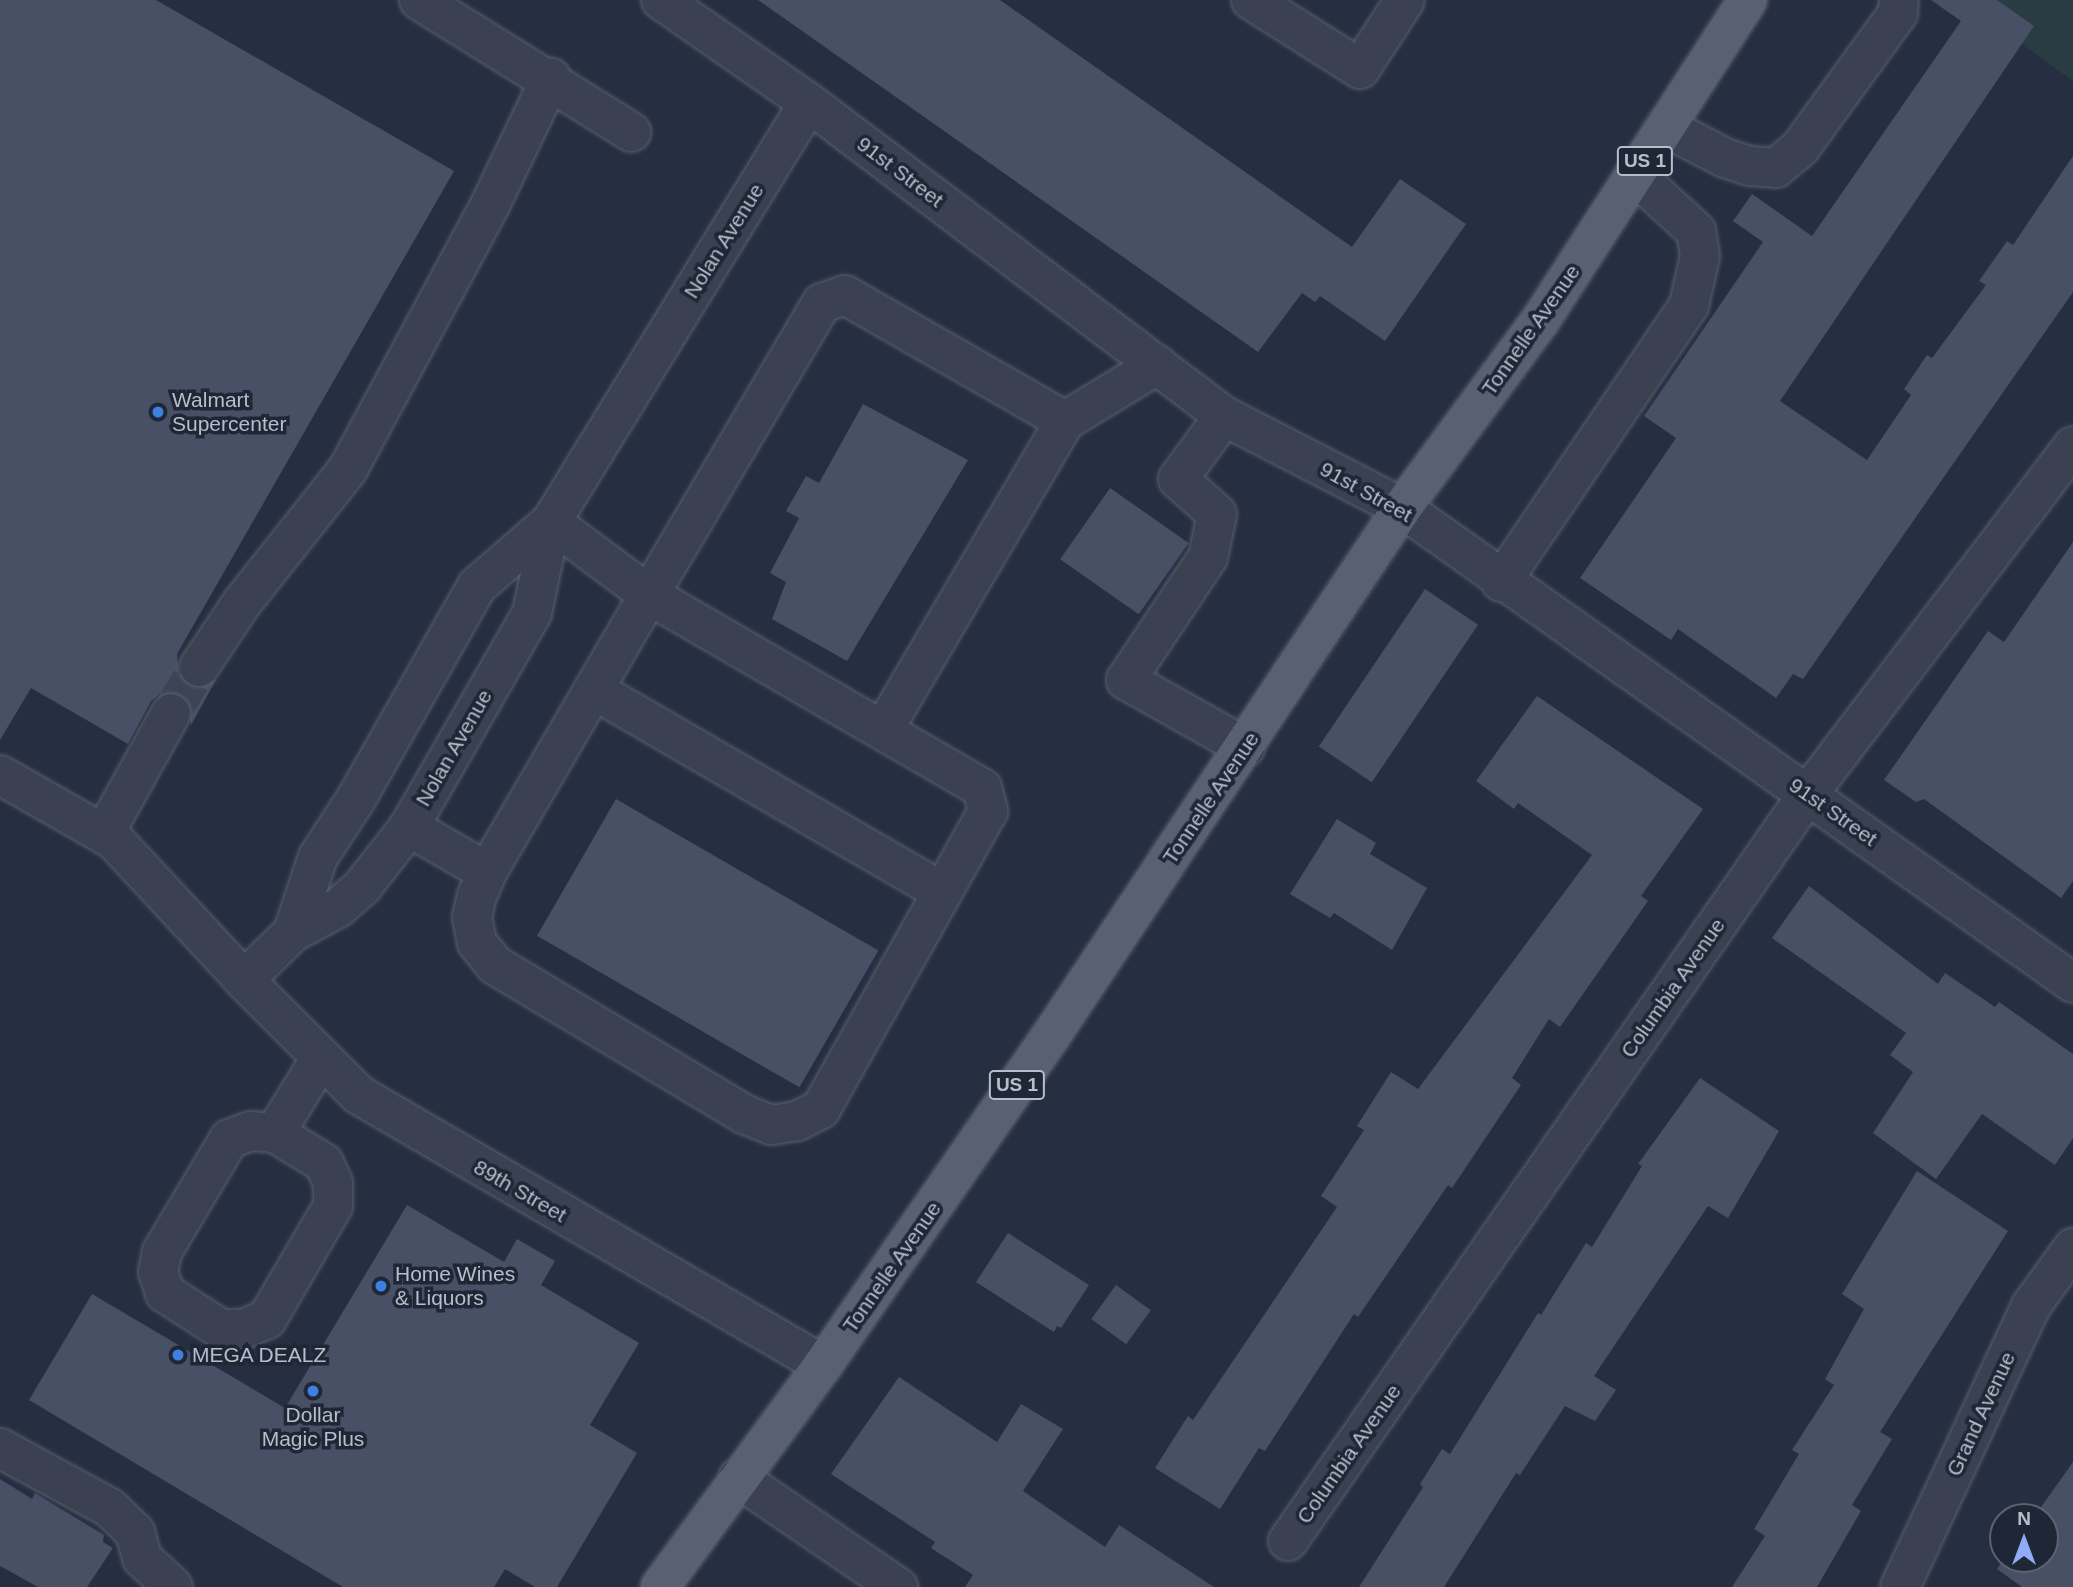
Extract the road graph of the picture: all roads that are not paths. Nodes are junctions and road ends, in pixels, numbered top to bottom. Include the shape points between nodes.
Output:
1 (661, 0) edge
2 (1251, 0) edge
3 (1405, 0) edge
4 (1748, 0) edge
5 (1899, 0) edge
6 (439, 5) edge
7 (551, 78) junction
8 (808, 103) junction
9 (1665, 127) junction
10 (631, 132) dead end
11 (1636, 176) junction
12 (1157, 365) junction
13 (1224, 416) junction
14 (1065, 421) junction
15 (2073, 446) edge
16 (1402, 508) junction
17 (551, 522) junction
18 (1501, 582) junction
19 (649, 595) junction
20 (199, 667) tunnel mouth
21 (594, 690) junction
22 (171, 713) tunnel mouth
23 (883, 730) junction
24 (1245, 747) junction
25 (0, 775) edge
26 (1808, 794) junction
27 (409, 827) junction
28 (104, 834) junction
29 (487, 872) junction
30 (943, 892) junction
31 (293, 932) junction
32 (244, 980) junction
33 (2073, 983) edge
34 (321, 1058) junction
35 (275, 1133) junction
36 (2073, 1248) edge
37 (823, 1366) junction
38 (0, 1448) edge
39 (738, 1478) junction
40 (1288, 1541) dead end
41 (135, 1573) edge
42 (173, 1587) edge
43 (660, 1587) edge
44 (898, 1587) edge
45 (1900, 1587) edge

1 - 8 street, 91st Street
2 - 3 street via 1360,69
4 - 9 main road, Tonnelle Avenue / US 1
5 - 9 street via 1898,13 1800,148 1776,168 1725,158
6 - 7 street
7 - 10 street
7 - 20 street via 491,203 348,469 241,604
8 - 12 street, 91st Street
8 - 17 street, Nolan Avenue
9 - 11 main road, Tonnelle Avenue / US 1
11 - 16 main road, Tonnelle Avenue / US 1 via 1540,321
11 - 18 street via 1696,231 1700,256 1689,305
12 - 13 street, 91st Street
12 - 14 street
13 - 16 street, 91st Street
13 - 24 street via 1178,479 1217,514 1208,556 1126,680
14 - 19 street via 845,295 822,303
14 - 23 street
15 - 26 street, Columbia Avenue
16 - 18 street, 91st Street
16 - 24 main road, Tonnelle Avenue / US 1
17 - 19 street
17 - 27 street, Nolan Avenue via 532,613
17 - 31 street, Nolan Avenue via 477,586 318,857
18 - 26 street, 91st Street
19 - 21 street
19 - 23 street
21 - 29 street
21 - 30 street
22 - 28 street
23 - 30 street via 982,788 988,811
24 - 37 main road, Tonnelle Avenue / US 1
25 - 28 street, 89th Street
26 - 33 street, 91st Street
26 - 40 street, Columbia Avenue
27 - 29 street
27 - 31 street, Nolan Avenue via 362,887 338,908
28 - 32 street, 89th Street
29 - 30 street via 472,917 477,943 495,965 744,1114 771,1125 797,1121 821,1109
31 - 32 street, Nolan Avenue
32 - 34 street, 89th Street
34 - 35 street
34 - 37 street, 89th Street via 369,1101
35 - 35 street via 251,1131 229,1139 162,1252 158,1272 165,1293 221,1329 244,1329 267,1319 333,1206 333,1183 324,1163
36 - 45 street, Grand Avenue via 2031,1306
37 - 39 main road, Tonnelle Avenue / US 1
38 - 41 street via 110,1508 135,1532
39 - 43 main road, Tonnelle Avenue / US 1
39 - 44 street
41 - 42 street

